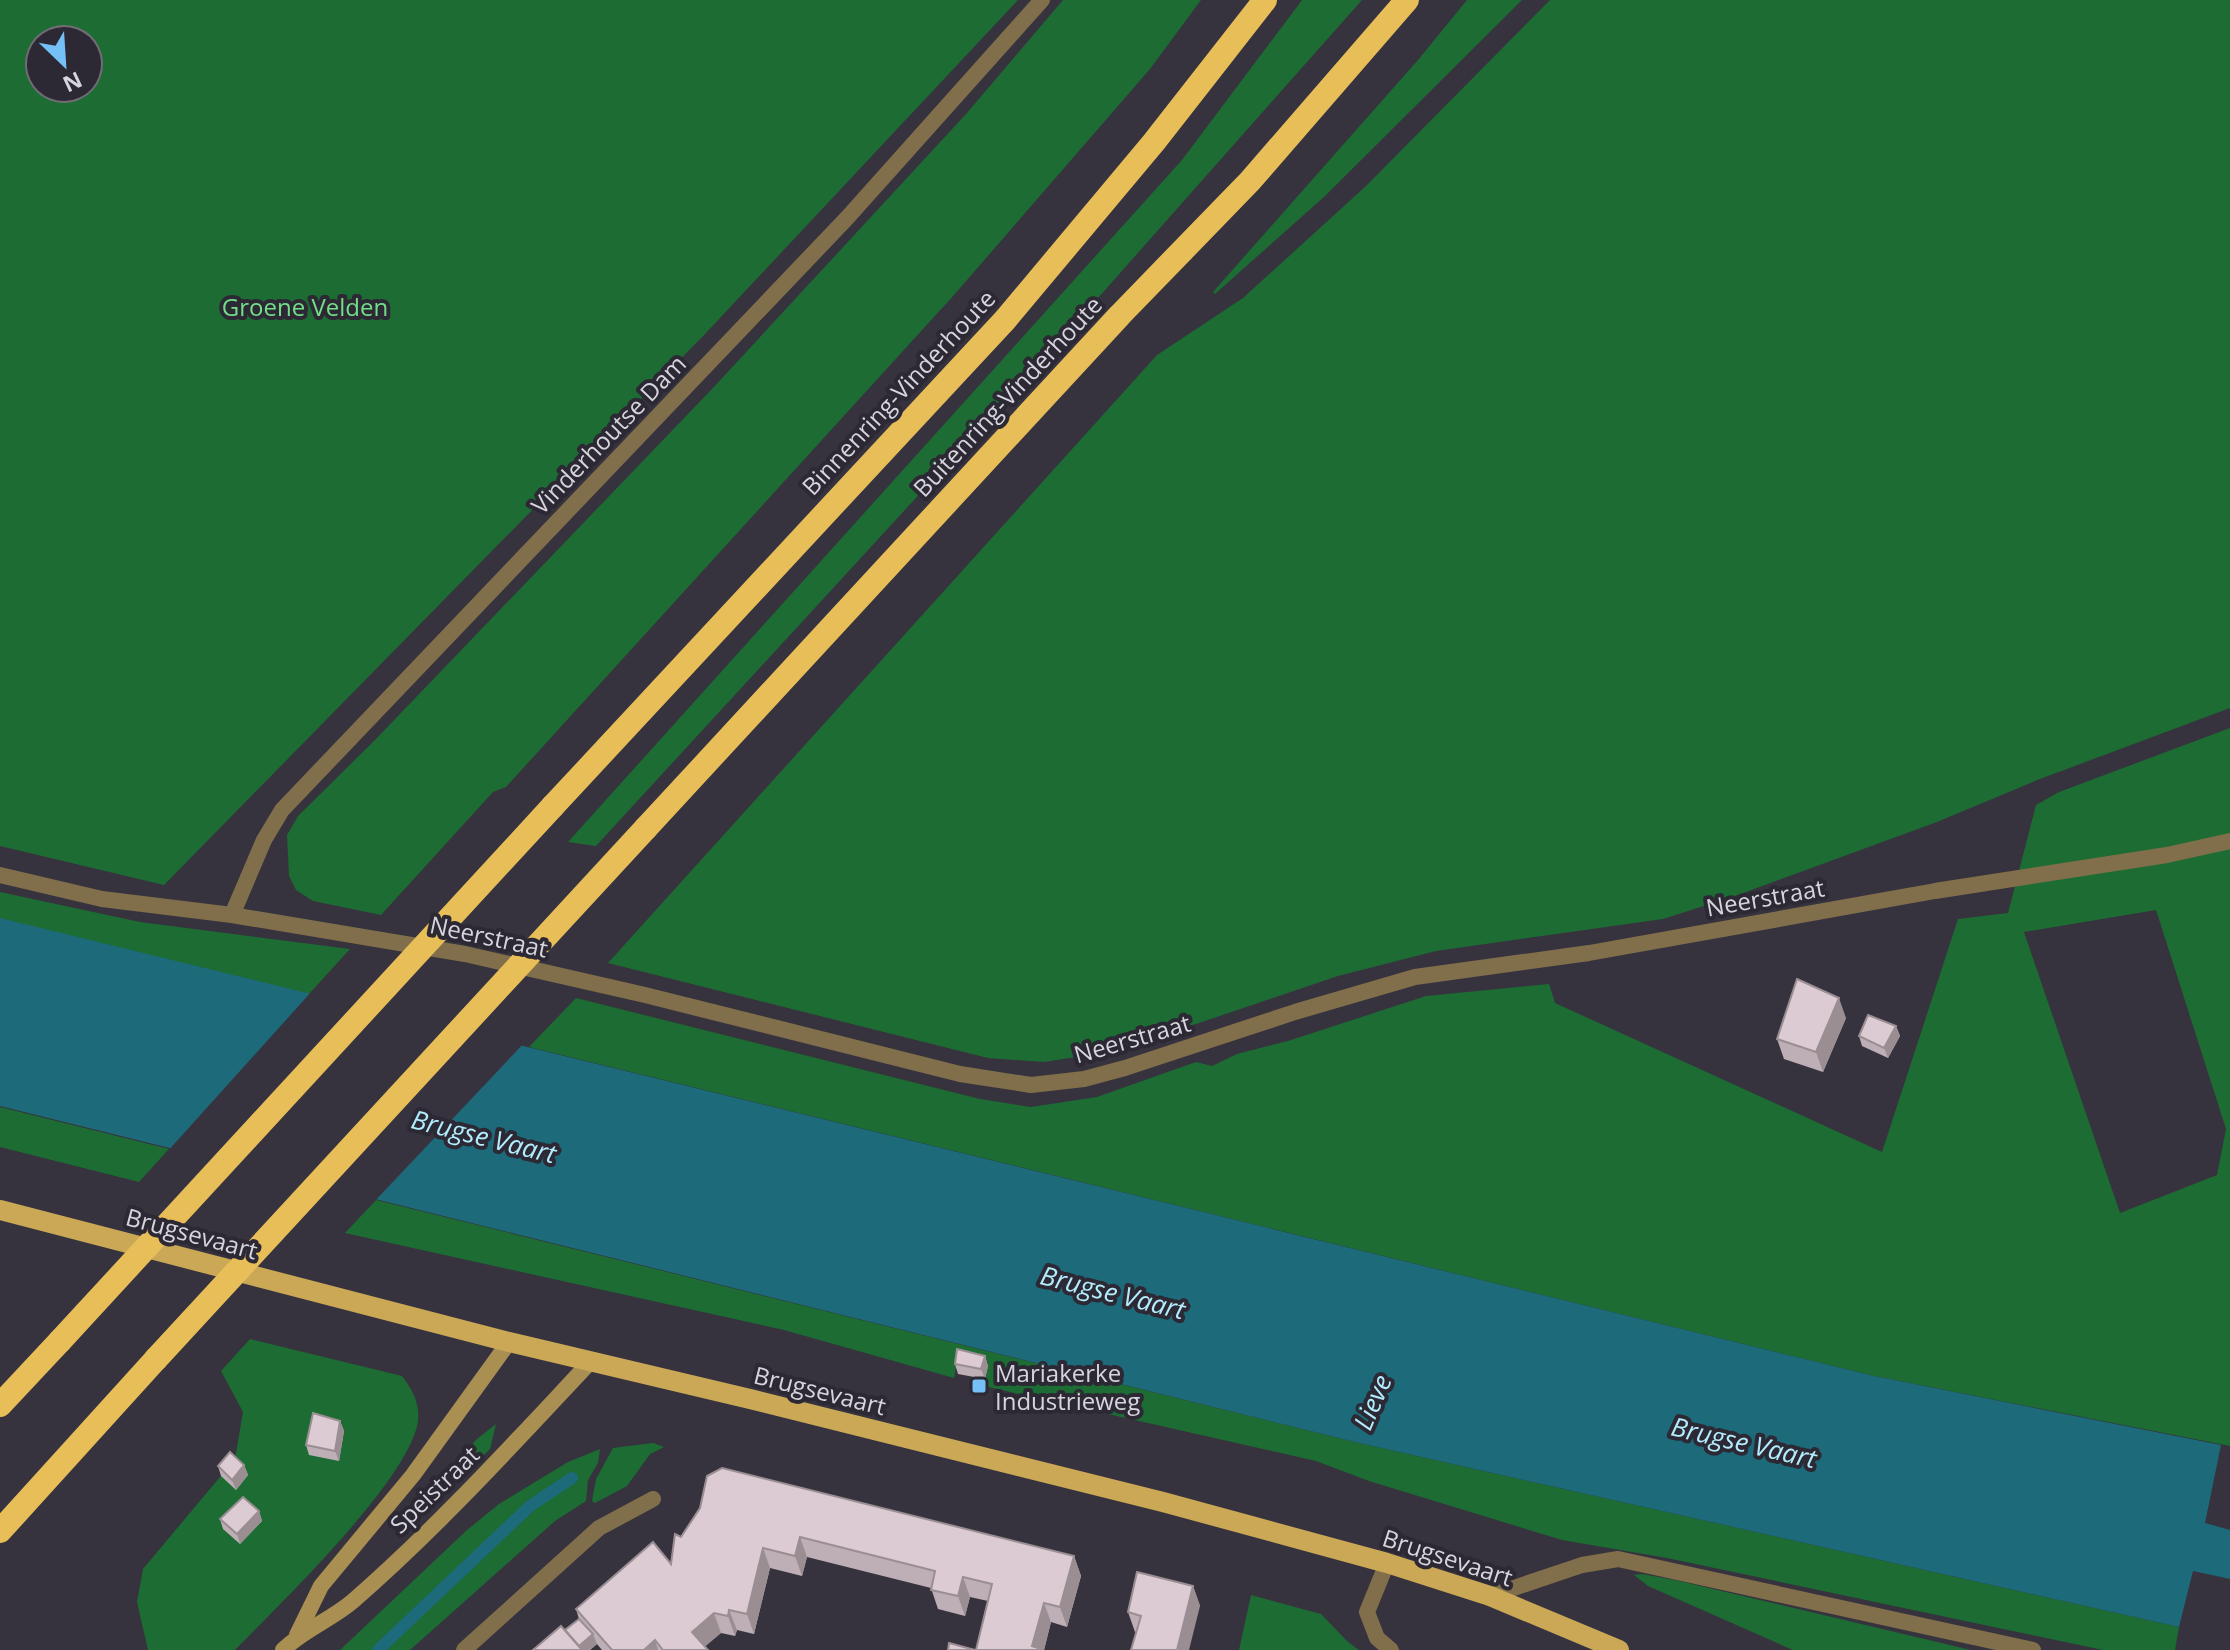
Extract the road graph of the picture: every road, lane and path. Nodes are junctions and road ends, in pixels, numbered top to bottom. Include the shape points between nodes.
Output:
1 (1042, 0) edge
2 (1265, 0) edge
3 (1407, 0) edge
4 (2230, 841) edge
5 (0, 875) edge
6 (232, 915) junction
7 (0, 1210) edge
8 (509, 1342) junction
9 (592, 1360) junction
10 (0, 1405) edge
11 (653, 1499) dead end
12 (0, 1531) edge
13 (1387, 1563) junction
14 (1490, 1596) junction
15 (297, 1636) junction
16 (283, 1650) edge
17 (464, 1650) edge
18 (1391, 1650) edge
19 (1619, 1650) edge
20 (2033, 1650) edge

1 - 6 street, Vinderhoutse Dam via 847,218 282,810
2 - 10 highway, Binnenring-Vinderhoute, bridge via 1005,320
3 - 12 highway, Buitenring-Vinderhoute, bridge via 1250,181 1120,315
4 - 6 street, Neerstraat via 1589,953 1415,977 1125,1068 1031,1085 960,1074 465,954
5 - 6 street, Neerstraat via 102,899
7 - 8 main road, Brugsevaart
8 - 9 main road, Brugsevaart
8 - 15 street, Speistraat via 413,1475 321,1586
9 - 13 main road, Brugsevaart
9 - 15 street, Speistraat via 479,1481 351,1603
11 - 17 street via 599,1528
13 - 14 main road, Brugsevaart
13 - 18 street via 1367,1612 1377,1638
14 - 19 main road, Brugsevaart
14 - 20 street via 1582,1565 1618,1559
15 - 16 street, Speistraat

